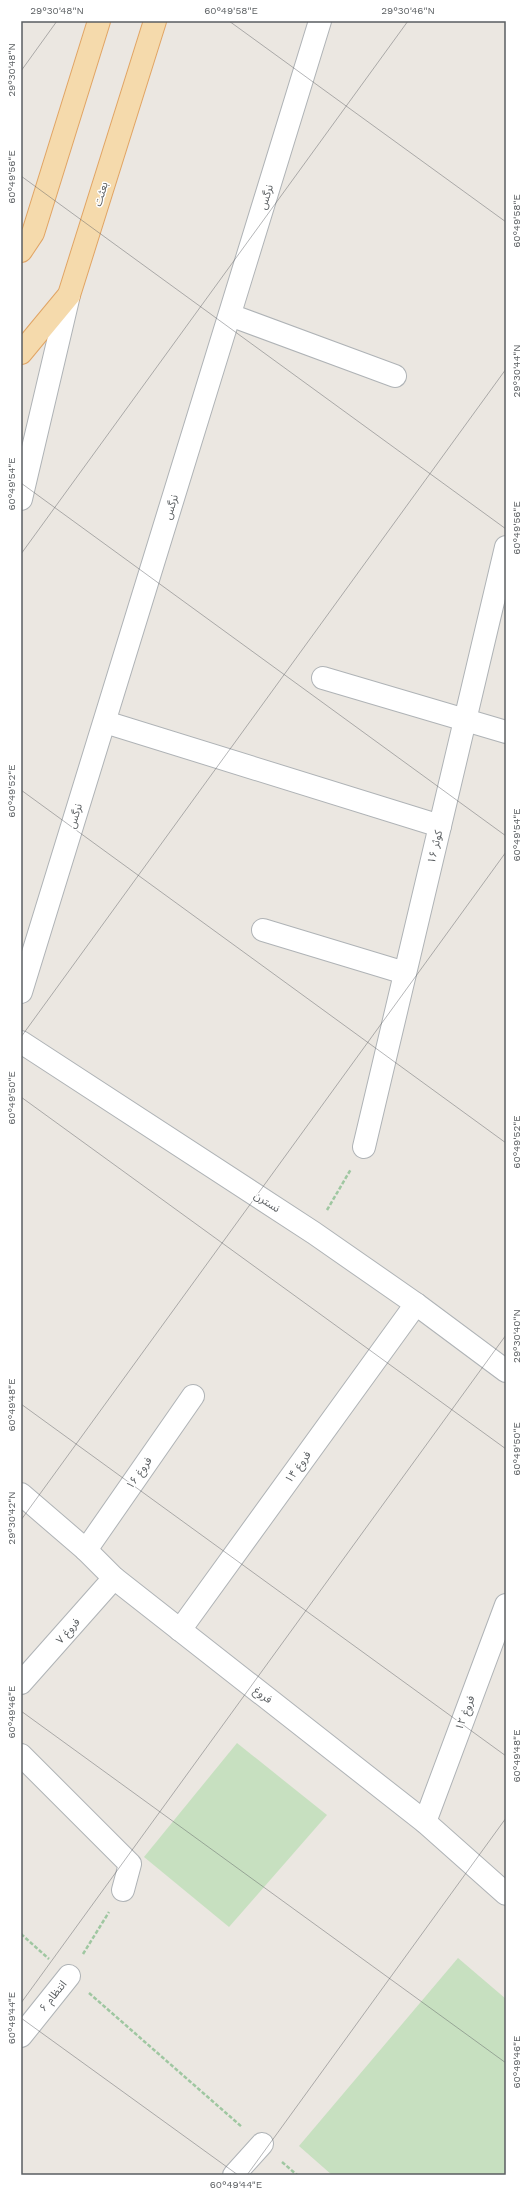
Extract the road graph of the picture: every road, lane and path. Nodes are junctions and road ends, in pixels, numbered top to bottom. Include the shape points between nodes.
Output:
1 (99, 21) edge
2 (155, 21) edge
3 (320, 21) edge
4 (21, 251) edge
5 (69, 294) junction
6 (230, 315) junction
7 (21, 353) edge
8 (395, 376) dead end
9 (21, 499) edge
10 (506, 547) edge
11 (323, 678) dead end
12 (465, 719) junction
13 (104, 722) junction
14 (506, 732) edge
15 (440, 826) junction
16 (263, 930) dead end
17 (405, 973) junction
18 (21, 992) edge
19 (21, 1042) edge
20 (364, 1147) joint
21 (314, 1233) junction
22 (416, 1304) junction
23 (506, 1371) edge
24 (193, 1396) dead end
25 (21, 1494) edge
26 (86, 1550) junction
27 (114, 1578) junction
28 (506, 1605) edge
29 (180, 1630) junction
30 (21, 1683) edge
31 (21, 1755) edge
32 (424, 1822) junction
33 (123, 1890) joint
34 (506, 1894) edge
35 (21, 1934) edge
36 (69, 1976) junction
37 (21, 2036) edge
38 (262, 2144) junction
39 (234, 2175) edge
40 (297, 2175) edge

1 - 4 main road via 33,233
2 - 5 main road, بعثت
3 - 6 street, نرگس
5 - 7 main road, بعثت
5 - 9 street
6 - 8 street
6 - 13 street, نرگس
10 - 12 street, کوثر ۱۶
11 - 12 street
12 - 14 street
12 - 15 street, کوثر ۱۶
13 - 15 street
13 - 18 street, نرگس
15 - 17 street, کوثر ۱۶
16 - 17 street
17 - 20 street, کوثر ۱۶
19 - 21 street, نسترن
20 - 21 path
21 - 22 street, نسترن
22 - 23 street, نسترن
22 - 29 street, فروغ ۱۴
24 - 26 street, فروغ ۱۶
25 - 26 street, فروغ
26 - 27 street, فروغ
27 - 29 street, فروغ
27 - 30 street, فروغ ۷
28 - 32 street, فروغ ۱۲
29 - 32 street, فروغ
31 - 33 street via 130,1864
32 - 34 street, فروغ
33 - 36 path
35 - 36 path
36 - 37 street, انتظام ۶
36 - 38 path
38 - 39 street
38 - 40 path

